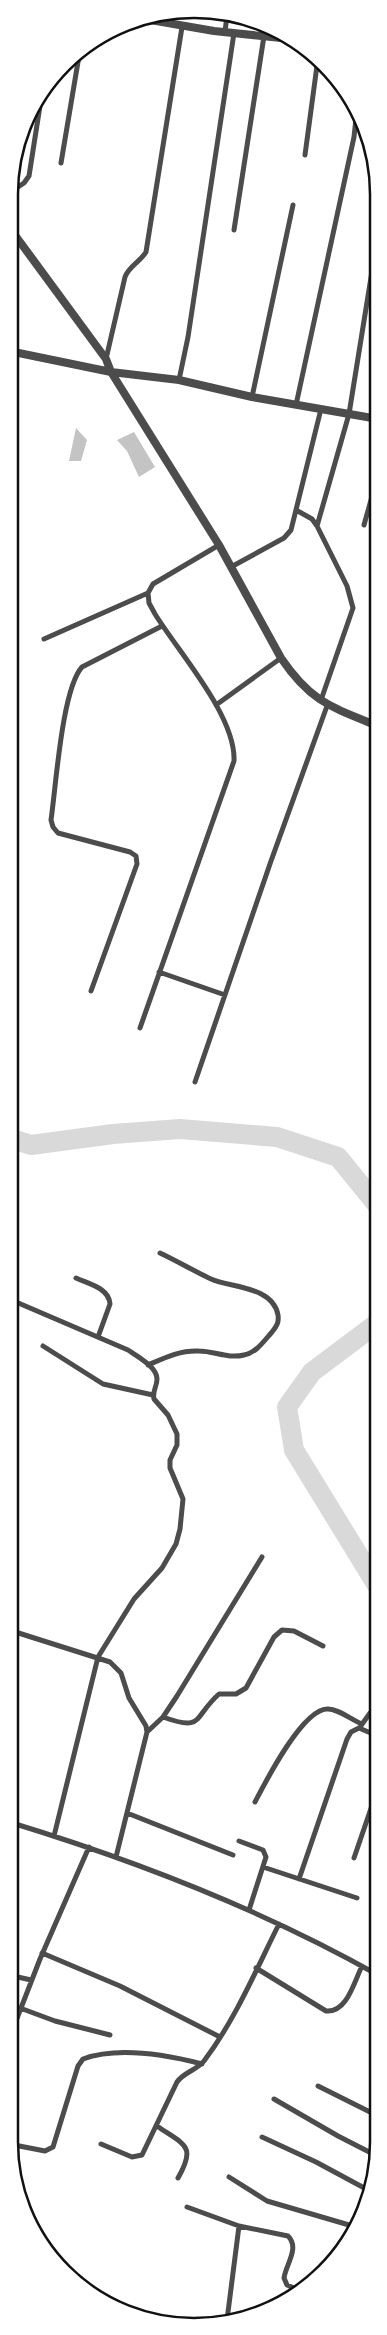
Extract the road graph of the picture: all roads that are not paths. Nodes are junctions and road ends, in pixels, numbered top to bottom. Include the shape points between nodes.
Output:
1 (157, 21) edge
2 (226, 21) edge
3 (182, 26) junction
4 (225, 32) junction
5 (234, 33) junction
6 (264, 36) junction
7 (273, 37) edge
8 (78, 60) edge
9 (317, 68) edge
10 (40, 108) edge
11 (355, 125) edge
12 (305, 155) dead end
13 (61, 163) dead end
14 (18, 187) edge
15 (293, 205) dead end
16 (234, 230) dead end
17 (18, 239) edge
18 (369, 290) edge
19 (18, 353) edge
20 (106, 359) junction
21 (111, 372) junction
22 (179, 380) junction
23 (252, 397) junction
24 (296, 405) junction
25 (321, 410) junction
26 (349, 414) junction
27 (369, 417) edge
28 (369, 507) edge
29 (296, 510) junction
30 (364, 525) dead end
31 (316, 526) junction
32 (219, 545) junction
33 (231, 567) junction
34 (148, 593) junction
35 (162, 626) junction
36 (44, 638) dead end
37 (281, 658) junction
38 (324, 703) junction
39 (216, 705) junction
40 (369, 722) edge
41 (159, 972) junction
42 (91, 991) dead end
43 (225, 995) junction
44 (140, 1028) dead end
45 (195, 1082) dead end
46 (160, 1253) dead end
47 (76, 1278) dead end
48 (18, 1303) edge
49 (98, 1337) junction
50 (44, 1346) dead end
51 (148, 1365) junction
52 (153, 1395) junction
53 (262, 1557) dead end
54 (18, 1632) edge
55 (323, 1646) dead end
56 (98, 1657) junction
57 (370, 1713) edge
58 (162, 1717) junction
59 (360, 1726) junction
60 (147, 1732) junction
61 (370, 1732) edge
62 (255, 1802) dead end
63 (370, 1812) edge
64 (127, 1813) junction
65 (18, 1825) edge
66 (54, 1836) junction
67 (239, 1841) dead end
68 (89, 1847) junction
69 (233, 1855) dead end
70 (116, 1857) junction
71 (354, 1858) dead end
72 (263, 1867) junction
73 (299, 1879) junction
74 (358, 1898) dead end
75 (249, 1910) junction
76 (279, 1924) junction
77 (42, 1953) junction
78 (362, 1966) junction
79 (256, 1968) junction
80 (370, 1970) edge
81 (18, 1977) edge
82 (31, 1980) junction
83 (20, 2008) junction
84 (18, 2014) edge
85 (110, 2035) dead end
86 (220, 2037) junction
87 (202, 2064) junction
88 (318, 2086) dead end
89 (274, 2099) dead end
90 (370, 2112) edge
91 (157, 2126) junction
92 (262, 2137) dead end
93 (101, 2144) dead end
94 (18, 2146) edge
95 (369, 2152) edge
96 (229, 2177) dead end
97 (178, 2178) dead end
98 (364, 2188) edge
99 (187, 2207) dead end
100 (348, 2225) edge
101 (238, 2226) junction
102 (292, 2287) edge
103 (228, 2314) edge

1 - 3 street
2 - 4 street
3 - 4 street
3 - 20 street via 146,252 125,277
4 - 5 street
5 - 6 street
5 - 22 street
6 - 7 street
6 - 16 street
8 - 13 street
9 - 12 street
10 - 14 street via 29,176
11 - 24 street
15 - 23 street
17 - 20 street
18 - 26 street
19 - 21 street
20 - 21 street
21 - 22 street
21 - 32 street
22 - 23 street
23 - 24 street
24 - 25 street
25 - 26 street
25 - 29 street
26 - 27 street
26 - 31 street
28 - 30 street
29 - 31 street via 312,519
29 - 33 street via 291,530 284,538
31 - 38 street via 347,586 353,608
32 - 33 street
32 - 34 street via 153,584
33 - 37 street
34 - 35 street via 149,603
34 - 36 street
35 - 39 street
35 - 42 street via 82,667 68,696 51,820 53,827 58,833 130,852 136,856 137,864
37 - 38 street via 293,676
37 - 39 street
38 - 40 street
38 - 43 street
39 - 41 street via 232,738 234,762
41 - 43 street
41 - 44 street
43 - 45 street
46 - 51 street via 213,1280 264,1296 273,1304 278,1318 277,1326 246,1355 189,1351
47 - 49 street via 104,1291 109,1299
48 - 49 street
49 - 51 street via 128,1350
50 - 52 street via 103,1384
51 - 52 street via 157,1380
52 - 56 street via 177,1434 177,1445 170,1460 173,1477 183,1499 180,1529 176,1544 162,1568 134,1599
53 - 58 street
54 - 56 street
55 - 58 street via 294,1631 282,1630 274,1637 241,1692 219,1694 200,1717 189,1724
56 - 60 street via 110,1662 121,1673 129,1698
56 - 66 street
57 - 59 street
58 - 60 street
59 - 61 street
59 - 62 street via 331,1709 318,1711 292,1740
59 - 73 street via 351,1732 341,1751
60 - 64 street
63 - 71 street
64 - 69 street
64 - 70 street
65 - 66 street
66 - 68 street
67 - 72 street via 263,1850 266,1857
68 - 70 street
68 - 77 street
70 - 75 street
72 - 73 street
72 - 75 street
73 - 74 street
75 - 76 street
76 - 78 street
76 - 79 street
77 - 82 street
77 - 86 street via 120,1986
78 - 79 street via 344,2004 332,2012
78 - 80 street
79 - 86 street
81 - 82 street
82 - 83 street
83 - 84 street
83 - 85 street
86 - 87 street
87 - 91 street via 180,2077
87 - 94 street via 144,2054 83,2059 53,2147 45,2151
88 - 90 street
89 - 95 street
91 - 93 street via 146,2150 139,2156 132,2157
91 - 97 street via 182,2143 188,2152 188,2162
92 - 98 street
96 - 100 street via 267,2201
99 - 101 street
101 - 102 street via 292,2239 294,2248 284,2278
101 - 103 street

